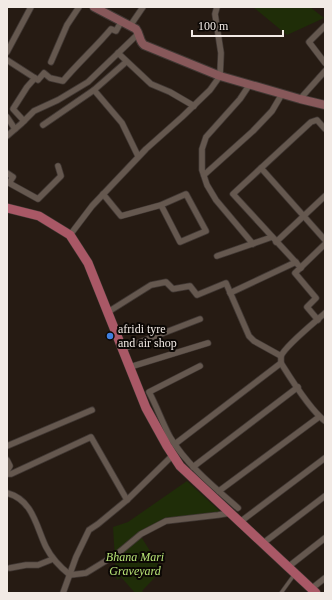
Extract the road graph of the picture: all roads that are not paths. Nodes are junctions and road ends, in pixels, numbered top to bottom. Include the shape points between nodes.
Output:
1 (31, 7) edge
2 (78, 7) edge
3 (94, 7) edge
4 (143, 7) edge
5 (217, 7) edge
6 (121, 22) junction
7 (130, 26) junction
8 (325, 26) edge
9 (138, 33) junction
10 (7, 52) edge
11 (118, 53) junction
12 (7, 60) edge
13 (51, 62) dead end
14 (126, 62) junction
15 (325, 63) edge
16 (325, 71) edge
17 (220, 76) junction
18 (35, 78) junction
19 (250, 84) junction
20 (94, 90) junction
21 (282, 94) junction
22 (300, 99) junction
23 (325, 105) edge
24 (194, 106) junction
25 (7, 117) edge
26 (24, 121) junction
27 (43, 126) dead end
28 (15, 129) junction
29 (325, 129) edge
30 (7, 136) edge
31 (138, 156) junction
32 (58, 166) dead end
33 (261, 168) junction
34 (7, 173) edge
35 (204, 175) junction
36 (103, 194) junction
37 (325, 196) edge
38 (161, 205) junction
39 (7, 208) edge
40 (304, 216) junction
41 (70, 235) junction
42 (274, 240) junction
43 (325, 240) edge
44 (253, 244) junction
45 (325, 244) edge
46 (217, 256) dead end
47 (296, 262) junction
48 (301, 268) junction
49 (230, 293) junction
50 (108, 312) junction
51 (325, 313) edge
52 (200, 319) dead end
53 (318, 320) junction
54 (208, 342) dead end
55 (122, 349) junction
56 (281, 360) junction
57 (200, 366) dead end
58 (130, 367) junction
59 (298, 387) junction
60 (92, 410) dead end
61 (319, 417) junction
62 (325, 421) edge
63 (175, 444) junction
64 (7, 446) edge
65 (173, 455) junction
66 (325, 458) edge
67 (7, 460) edge
68 (193, 467) junction
69 (7, 471) edge
70 (7, 474) edge
71 (219, 491) junction
72 (7, 493) edge
73 (325, 496) edge
74 (127, 500) junction
75 (234, 510) junction
76 (240, 522) junction
77 (325, 538) edge
78 (262, 544) junction
79 (53, 559) junction
80 (288, 567) junction
81 (10, 568) dead end
82 (295, 574) junction
83 (70, 575) junction
84 (325, 578) edge
85 (314, 592) edge
86 (63, 593) edge
87 (281, 593) edge

1 - 10 street
2 - 13 street
3 - 6 street
4 - 7 street
5 - 17 street via 215,14 221,53
6 - 7 street
6 - 18 street via 116,31 111,29 63,81 50,78 44,73 38,80
7 - 9 street
8 - 15 street via 308,42
9 - 11 street
9 - 17 street via 144,45
11 - 14 street
11 - 26 street via 88,82 34,111
12 - 18 street
14 - 20 street
14 - 24 street via 151,84
16 - 22 street
17 - 19 street
17 - 24 street
18 - 26 street via 13,108
19 - 21 street
19 - 35 street via 236,104 206,137 202,149
20 - 27 street
20 - 31 street via 122,123
21 - 22 street
21 - 35 street via 272,111 253,131
22 - 23 street
24 - 31 street
25 - 28 street
26 - 28 street
28 - 30 street
29 - 33 street via 317,120 311,122
31 - 36 street
32 - 34 street via 61,176 38,199 9,183 12,177
33 - 40 street
33 - 42 street via 233,194
35 - 44 street via 216,200
36 - 38 street via 121,216
36 - 41 street
37 - 40 street
38 - 38 street via 180,242 206,231 186,194
39 - 41 main road via 39,216
40 - 42 street
40 - 43 street
41 - 50 main road via 88,263
42 - 44 street
42 - 47 street
44 - 46 street
45 - 48 street
47 - 48 street
47 - 49 street
48 - 53 street via 295,273 316,298 307,307
49 - 50 street via 226,283 197,296 190,286 173,289 166,282 151,285
49 - 56 street via 249,336
50 - 55 main road
51 - 53 street
52 - 55 street
53 - 56 street via 287,348
54 - 58 street
55 - 58 main road
56 - 59 street
56 - 63 street
57 - 63 street via 149,392
58 - 65 main road via 146,408
59 - 61 street
59 - 68 street
60 - 64 street
61 - 62 street
61 - 71 street
63 - 68 street
65 - 74 street
65 - 75 main road via 180,466
66 - 76 street
67 - 69 street via 10,466
68 - 71 street
70 - 74 street via 91,437
71 - 75 street
72 - 79 street via 26,504
73 - 78 street
74 - 83 street via 89,530
75 - 76 main road
75 - 83 street via 218,515 166,521 141,534 117,554 86,573
76 - 78 main road
77 - 80 street
78 - 80 main road
79 - 81 street via 38,565
79 - 83 street
80 - 82 main road
82 - 85 main road
82 - 87 lane
83 - 86 street
84 - 85 street

